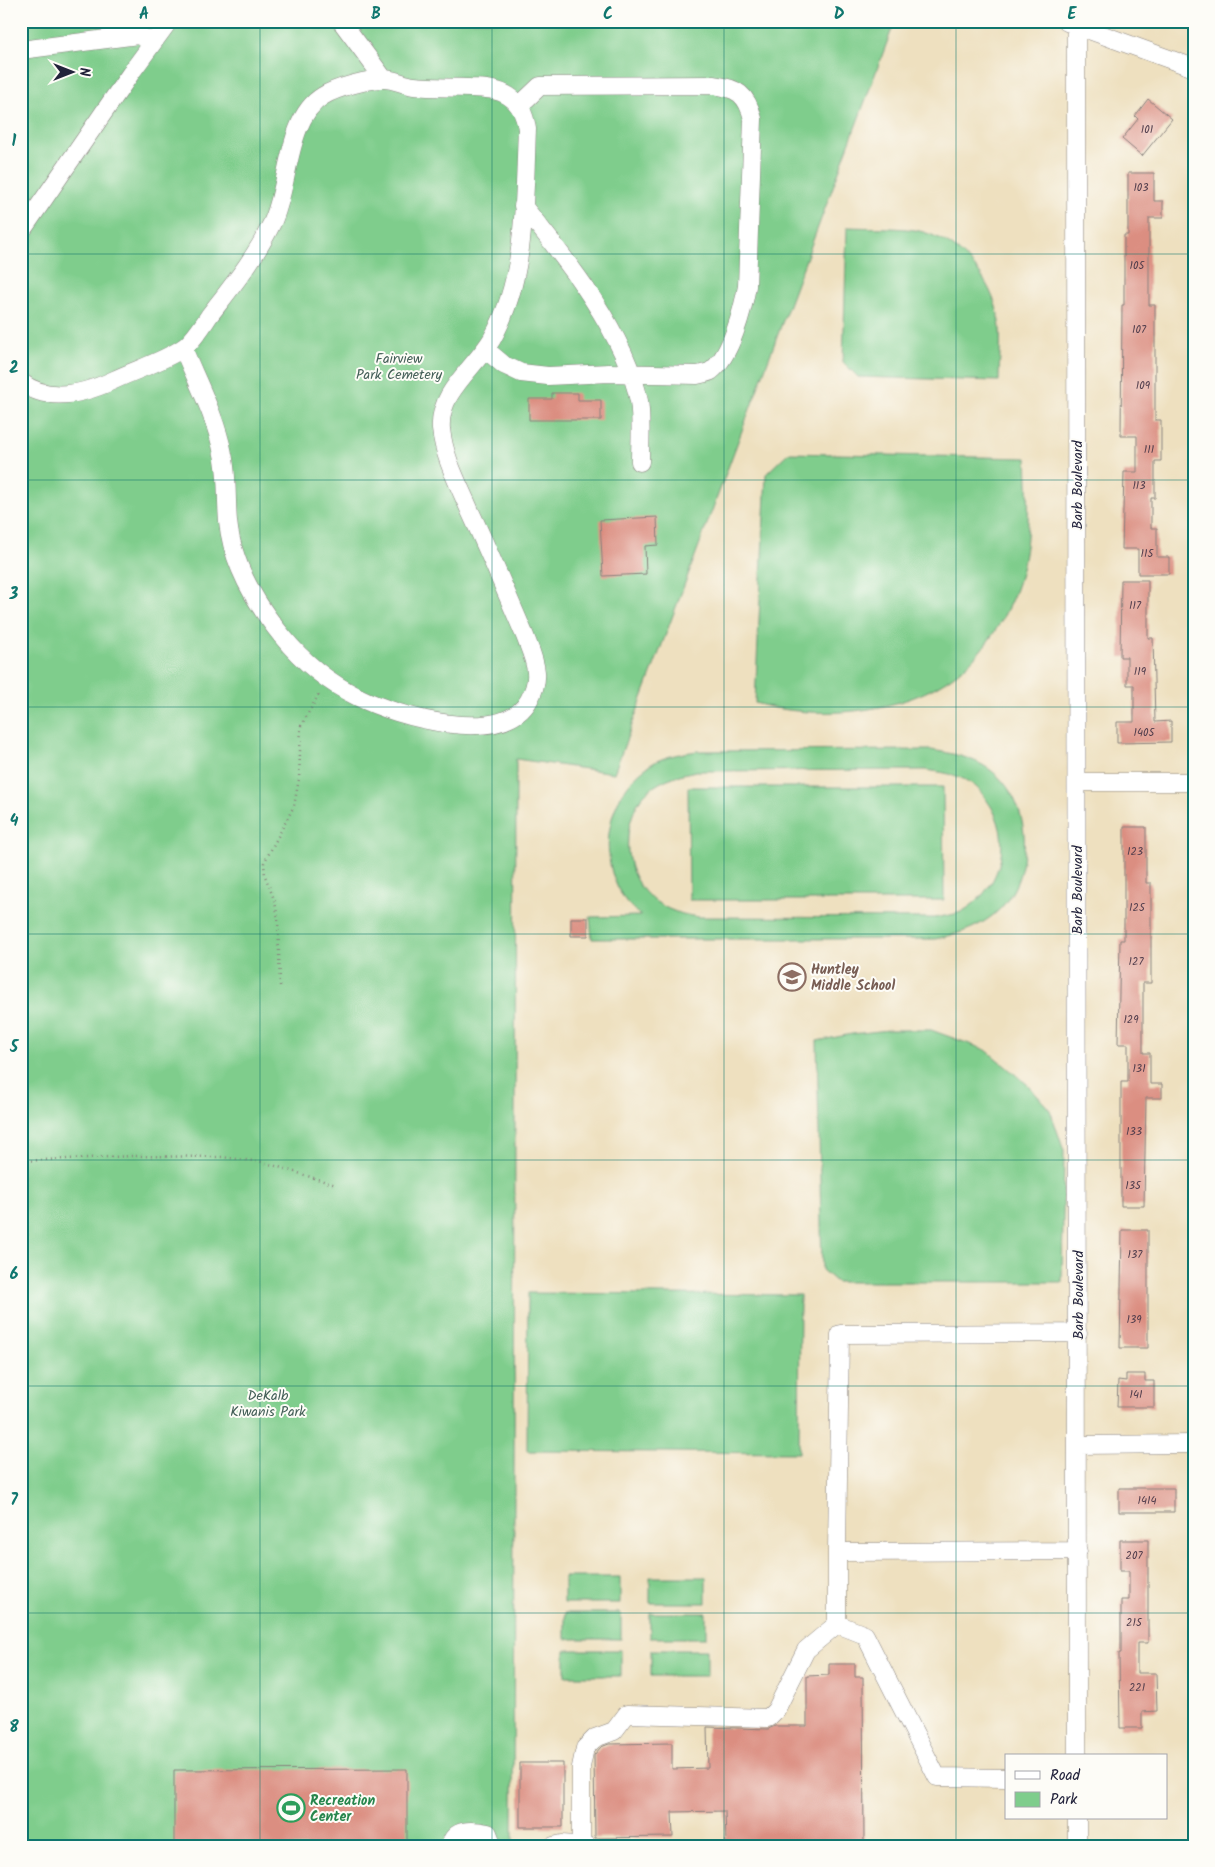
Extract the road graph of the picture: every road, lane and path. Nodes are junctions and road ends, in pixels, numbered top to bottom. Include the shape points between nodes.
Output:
1 (170, 21) edge
2 (341, 21) edge
3 (1071, 23) edge
4 (153, 42) junction
5 (21, 50) edge
6 (1194, 68) edge
7 (384, 79) junction
8 (519, 106) junction
9 (523, 206) junction
10 (21, 232) edge
11 (183, 348) junction
12 (485, 349) junction
13 (631, 374) junction
14 (21, 382) edge
15 (640, 462) dead end
16 (327, 679) junction
17 (1077, 782) junction
18 (1194, 782) edge
19 (280, 986) dead end
20 (21, 1161) edge
21 (336, 1185) dead end
22 (1078, 1333) junction
23 (1194, 1444) edge
24 (1078, 1445) junction
25 (1078, 1551) junction
26 (837, 1552) junction
27 (837, 1624) junction
28 (1077, 1754) edge
29 (1005, 1778) edge
30 (1077, 1820) edge
31 (581, 1845) edge
32 (450, 1846) edge
33 (493, 1846) edge
34 (553, 1846) edge
35 (588, 1846) edge
36 (1076, 1846) edge

1 - 4 street
2 - 7 street
3 - 6 street
3 - 17 street, Barb Boulevard
4 - 5 street via 138,35
4 - 10 street
7 - 8 street via 422,87 496,90 507,94
7 - 11 street via 332,92 313,103 304,114 297,129 284,190 273,222 249,264
8 - 9 street via 526,118 527,129
8 - 13 street via 540,86 713,85 733,88 744,97 750,108 753,119 747,286 724,358 710,372 696,375
9 - 12 street via 513,286
9 - 13 street via 579,279 621,348
11 - 14 street via 104,385 75,393 38,392
11 - 16 street via 221,446 230,536 241,571 282,635 306,663
12 - 13 street via 504,365 521,373 548,376
12 - 16 street via 450,394 444,407 441,429 454,474 525,636 536,672 534,692 525,708 507,721 467,725 404,715 357,697
13 - 15 street via 639,402
16 - 19 path via 301,726 299,779 294,806 264,863 278,919
17 - 18 street
17 - 22 street, Barb Boulevard
20 - 21 path via 131,1156 222,1157 263,1162
22 - 24 street, Barb Boulevard
22 - 26 street via 840,1334
23 - 24 street
24 - 25 street, Barb Boulevard
25 - 26 street
25 - 28 street, Barb Boulevard
26 - 27 street
27 - 29 street via 865,1635 938,1777
27 - 31 street via 806,1650 776,1710 768,1718 627,1714 614,1731 595,1738 585,1748 581,1767
30 - 36 street
31 - 34 street
31 - 35 street
32 - 33 street via 458,1832 479,1832 488,1833

